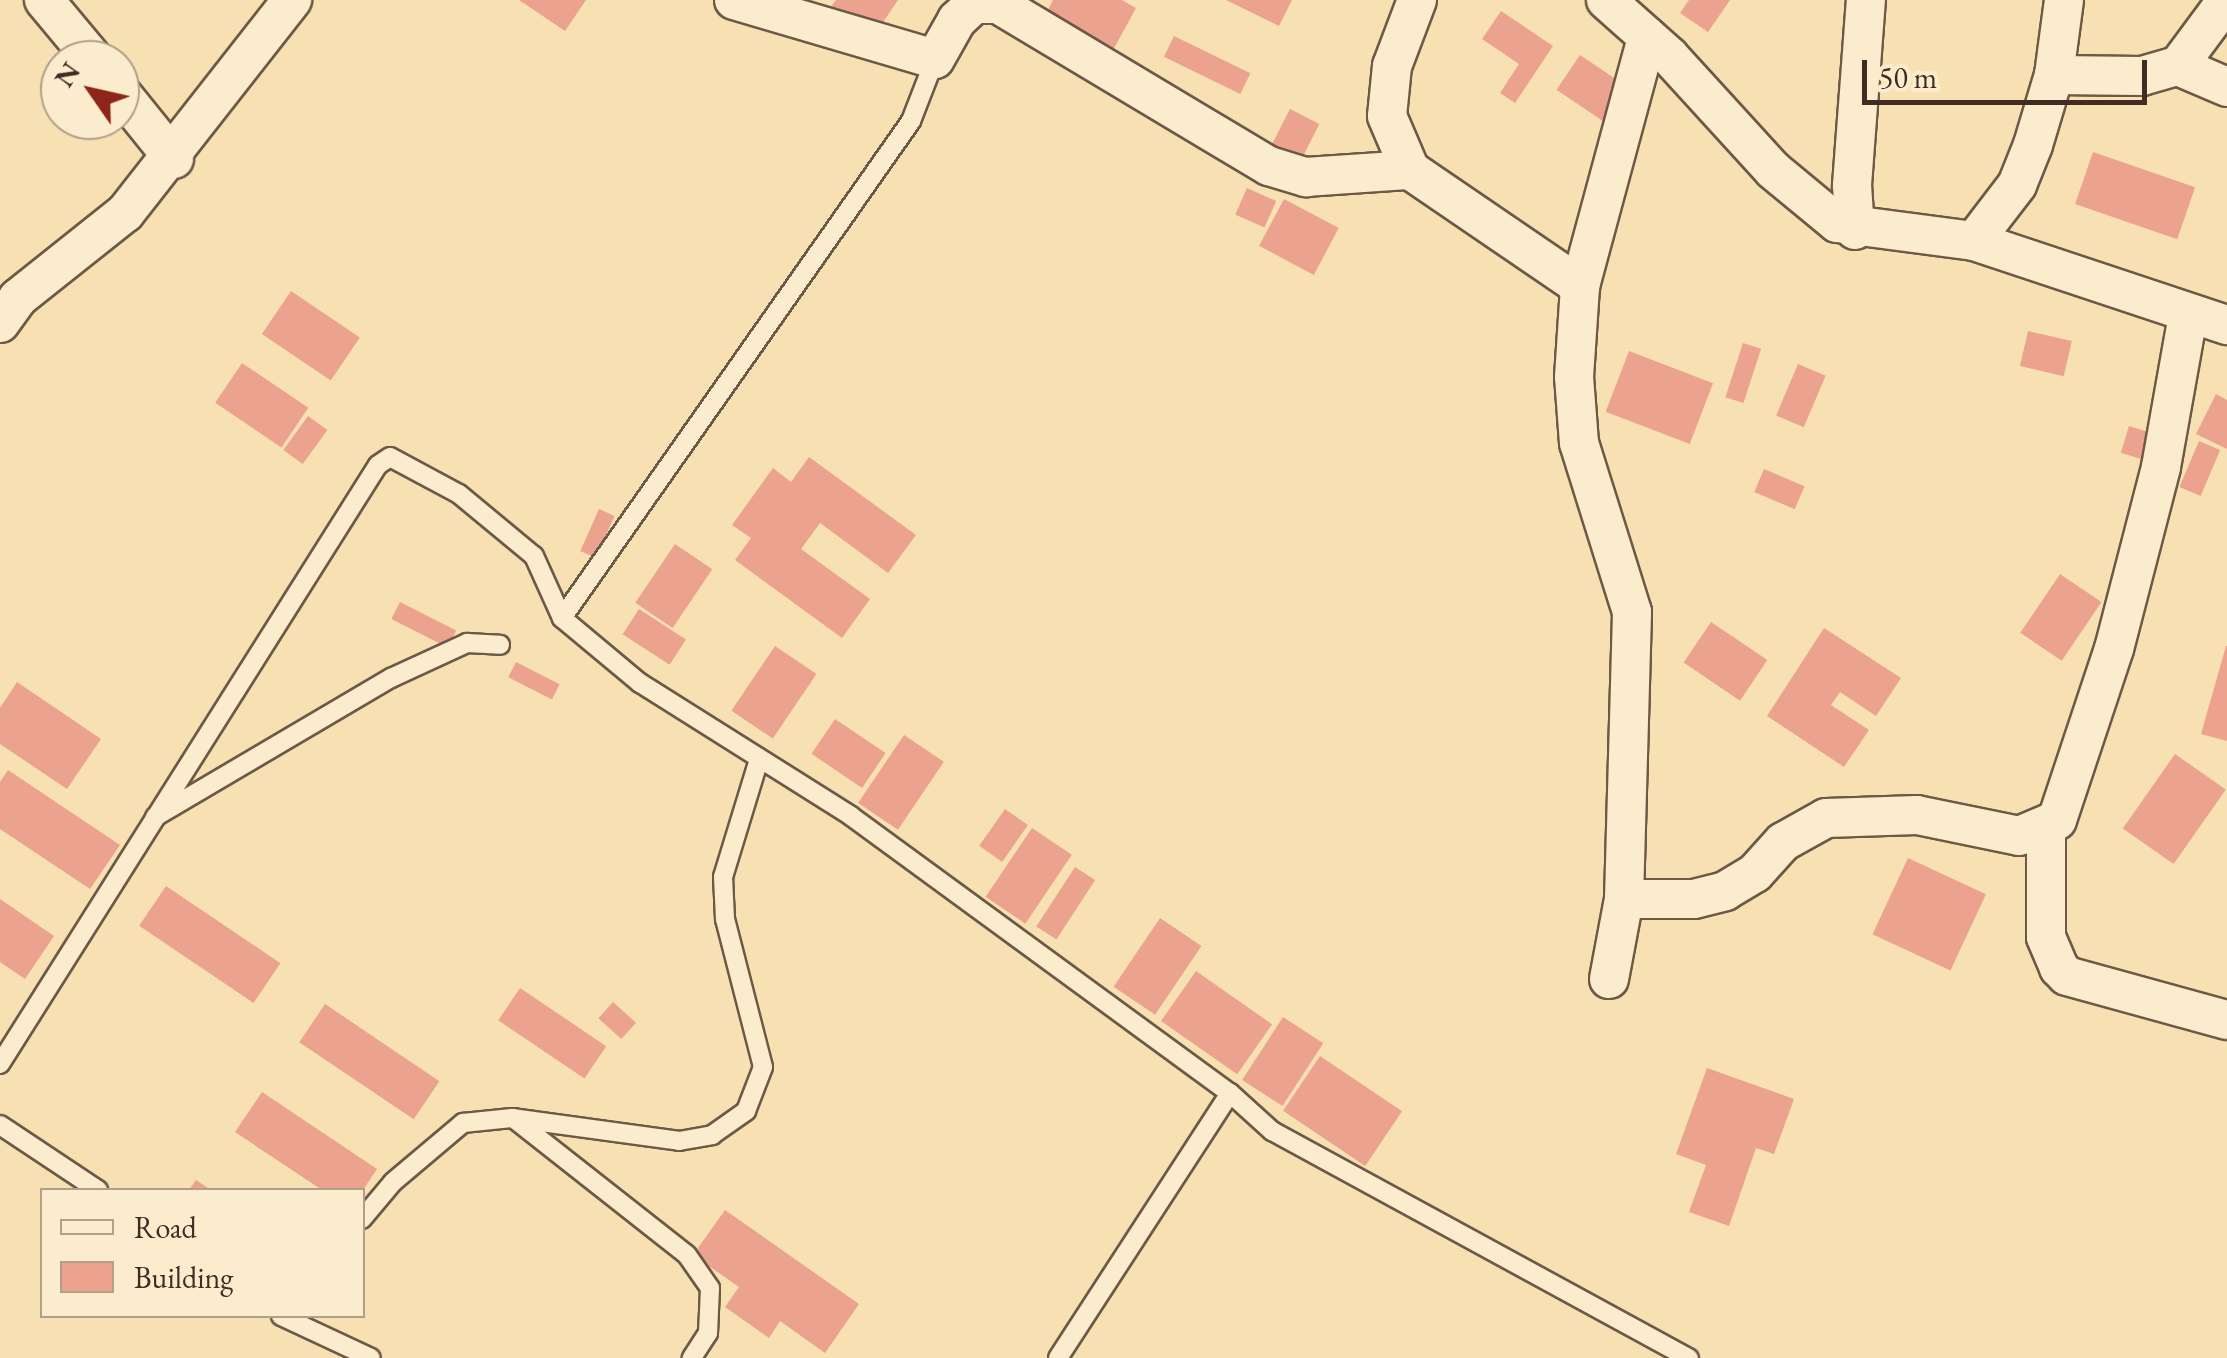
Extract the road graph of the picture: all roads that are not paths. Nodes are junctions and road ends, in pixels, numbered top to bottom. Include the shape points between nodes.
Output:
1 (44, 0) edge
2 (292, 0) edge
3 (734, 0) edge
4 (1417, 0) edge
5 (1606, 0) edge
6 (1866, 0) edge
7 (2064, 0) edge
8 (2227, 0) edge
9 (1647, 37) junction
10 (77, 40) edge
11 (935, 59) junction
12 (2178, 66) junction
13 (2054, 75) junction
14 (2227, 88) edge
15 (140, 116) edge
16 (174, 158) junction
17 (1410, 170) junction
18 (1855, 230) junction
19 (1974, 242) junction
20 (1580, 286) junction
21 (2188, 316) junction
22 (0, 323) edge
23 (2227, 324) edge
24 (562, 618) junction
25 (500, 645) dead end
26 (759, 759) junction
27 (150, 820) junction
28 (2046, 826) junction
29 (1624, 899) junction
30 (1609, 980) dead end
31 (2227, 1020) edge
32 (0, 1064) edge
33 (1230, 1093) junction
34 (512, 1118) junction
35 (0, 1125) edge
36 (95, 1188) edge
37 (365, 1215) edge
38 (290, 1318) edge
39 (372, 1358) edge
40 (692, 1358) edge
41 (1058, 1358) edge
42 (1690, 1358) edge

1 - 10 street
2 - 16 street
3 - 11 street
4 - 17 street via 1392,66 1387,116
5 - 9 street
6 - 18 street via 1852,185
7 - 13 street
8 - 12 street
9 - 18 street via 1772,170 1814,208
9 - 20 street
11 - 17 street via 974,4 998,4 1279,170 1333,178
11 - 24 lane via 911,121
12 - 13 street via 2142,76
12 - 14 street
13 - 19 street via 2018,184
15 - 16 street
16 - 22 street via 126,213 18,298
17 - 20 street
18 - 19 street
19 - 21 street via 2042,260
20 - 29 street via 1574,377 1579,442 1632,612
21 - 23 street
21 - 28 street via 2160,467 2114,649 2064,810
24 - 26 lane via 640,683
24 - 27 lane via 534,556 459,494 390,457 378,465
25 - 27 lane via 467,644 391,678
26 - 33 lane via 852,816
26 - 34 lane via 723,877 724,919 762,1066 746,1111 712,1135 679,1142
27 - 32 lane
28 - 29 street via 2019,836 1917,815 1826,818 1783,842 1724,892
28 - 31 street via 2046,937 2058,968
29 - 30 street
33 - 41 lane
33 - 42 lane via 1272,1131
34 - 37 lane via 463,1123 393,1182
34 - 40 lane via 687,1255 710,1288 708,1333
35 - 36 lane
38 - 39 lane

